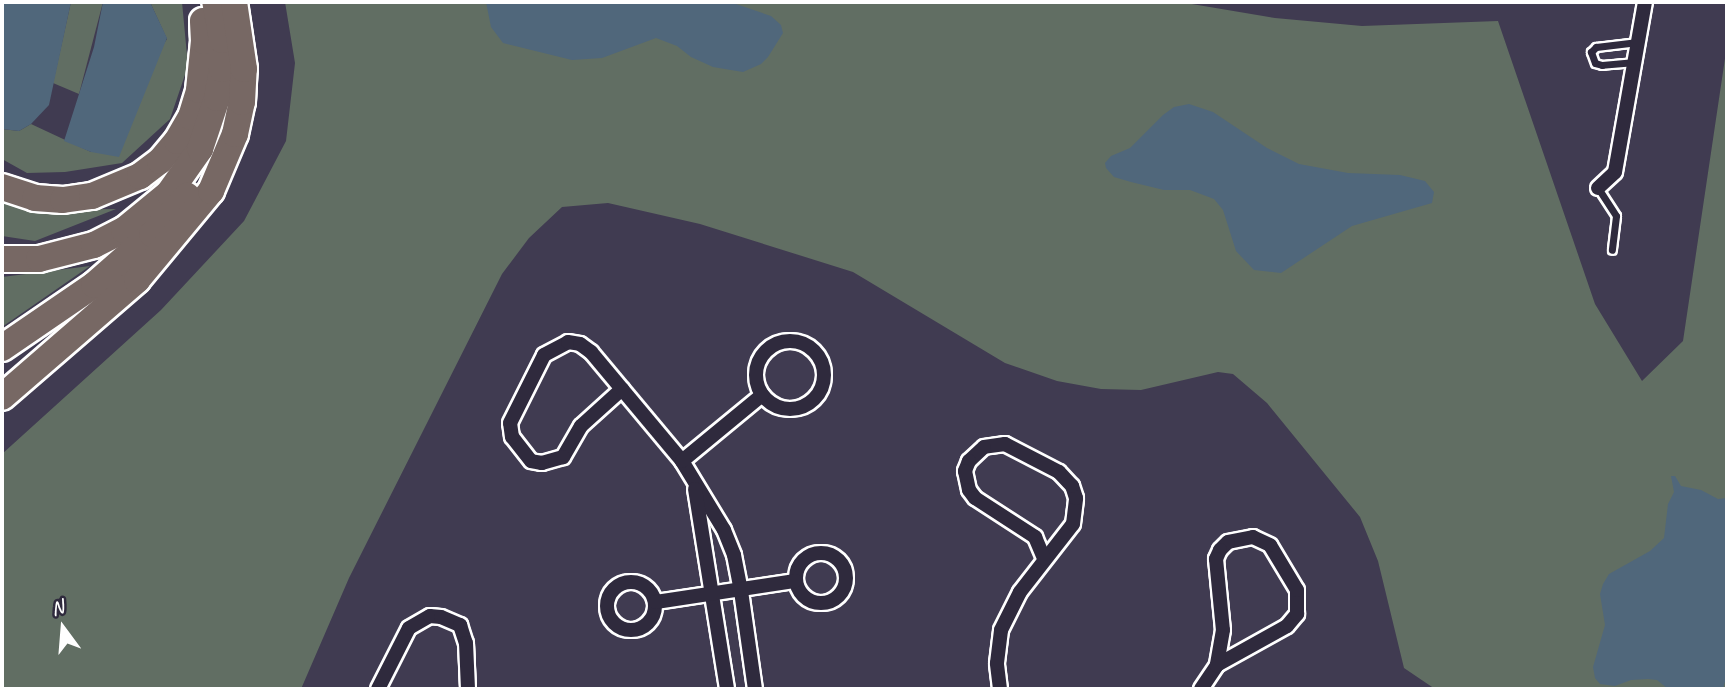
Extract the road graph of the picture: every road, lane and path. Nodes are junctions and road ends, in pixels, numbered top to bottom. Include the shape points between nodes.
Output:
1 (199, 2) edge
2 (228, 2) edge
3 (1645, 2) edge
4 (1638, 42) junction
5 (1635, 62) junction
6 (2, 187) edge
7 (1598, 188) joint
8 (1612, 250) dead end
9 (2, 259) edge
10 (2, 348) edge
11 (622, 389) junction
12 (762, 395) junction
13 (2, 397) edge
14 (682, 461) junction
15 (694, 485) junction
16 (1044, 558) junction
17 (795, 581) dead end
18 (727, 593) junction
19 (656, 602) dead end
20 (1217, 665) junction
21 (379, 689) edge
22 (468, 689) edge
23 (727, 689) edge
24 (755, 689) edge
25 (1000, 689) edge
26 (1200, 689) edge

1 - 6 highway via 204,41 199,90 191,117 160,161 140,176 92,196 35,198
2 - 9 highway via 217,99 200,149 169,193 124,230 94,245 39,259
2 - 10 highway via 239,49 235,99 215,155 200,180 124,260
2 - 13 highway via 244,69 242,102 235,134 211,191 137,280
3 - 4 street
4 - 5 street
4 - 5 lane via 1596,47 1591,52 1595,63 1602,65
5 - 7 street via 1615,172
7 - 8 lane via 1616,216
11 - 11 street via 580,344 555,346 544,355 510,423 512,437 531,461 563,457 581,426
11 - 14 street
12 - 12 street via 787,409 813,401 825,378 817,352 794,340 768,348 755,371
12 - 14 street
14 - 15 street
15 - 18 street
15 - 18 street via 724,530 734,555
16 - 16 street via 1073,524 1076,498 1072,486 1059,472 1005,444 984,447 965,471 969,490 1035,537
16 - 25 street via 1001,630
17 - 18 street
18 - 19 street
18 - 23 street
18 - 24 street
20 - 20 street via 1287,626 1297,614 1297,590 1270,545 1253,537 1228,542 1216,559 1223,630
20 - 26 street
21 - 22 street via 409,628 430,616 460,625 466,643

